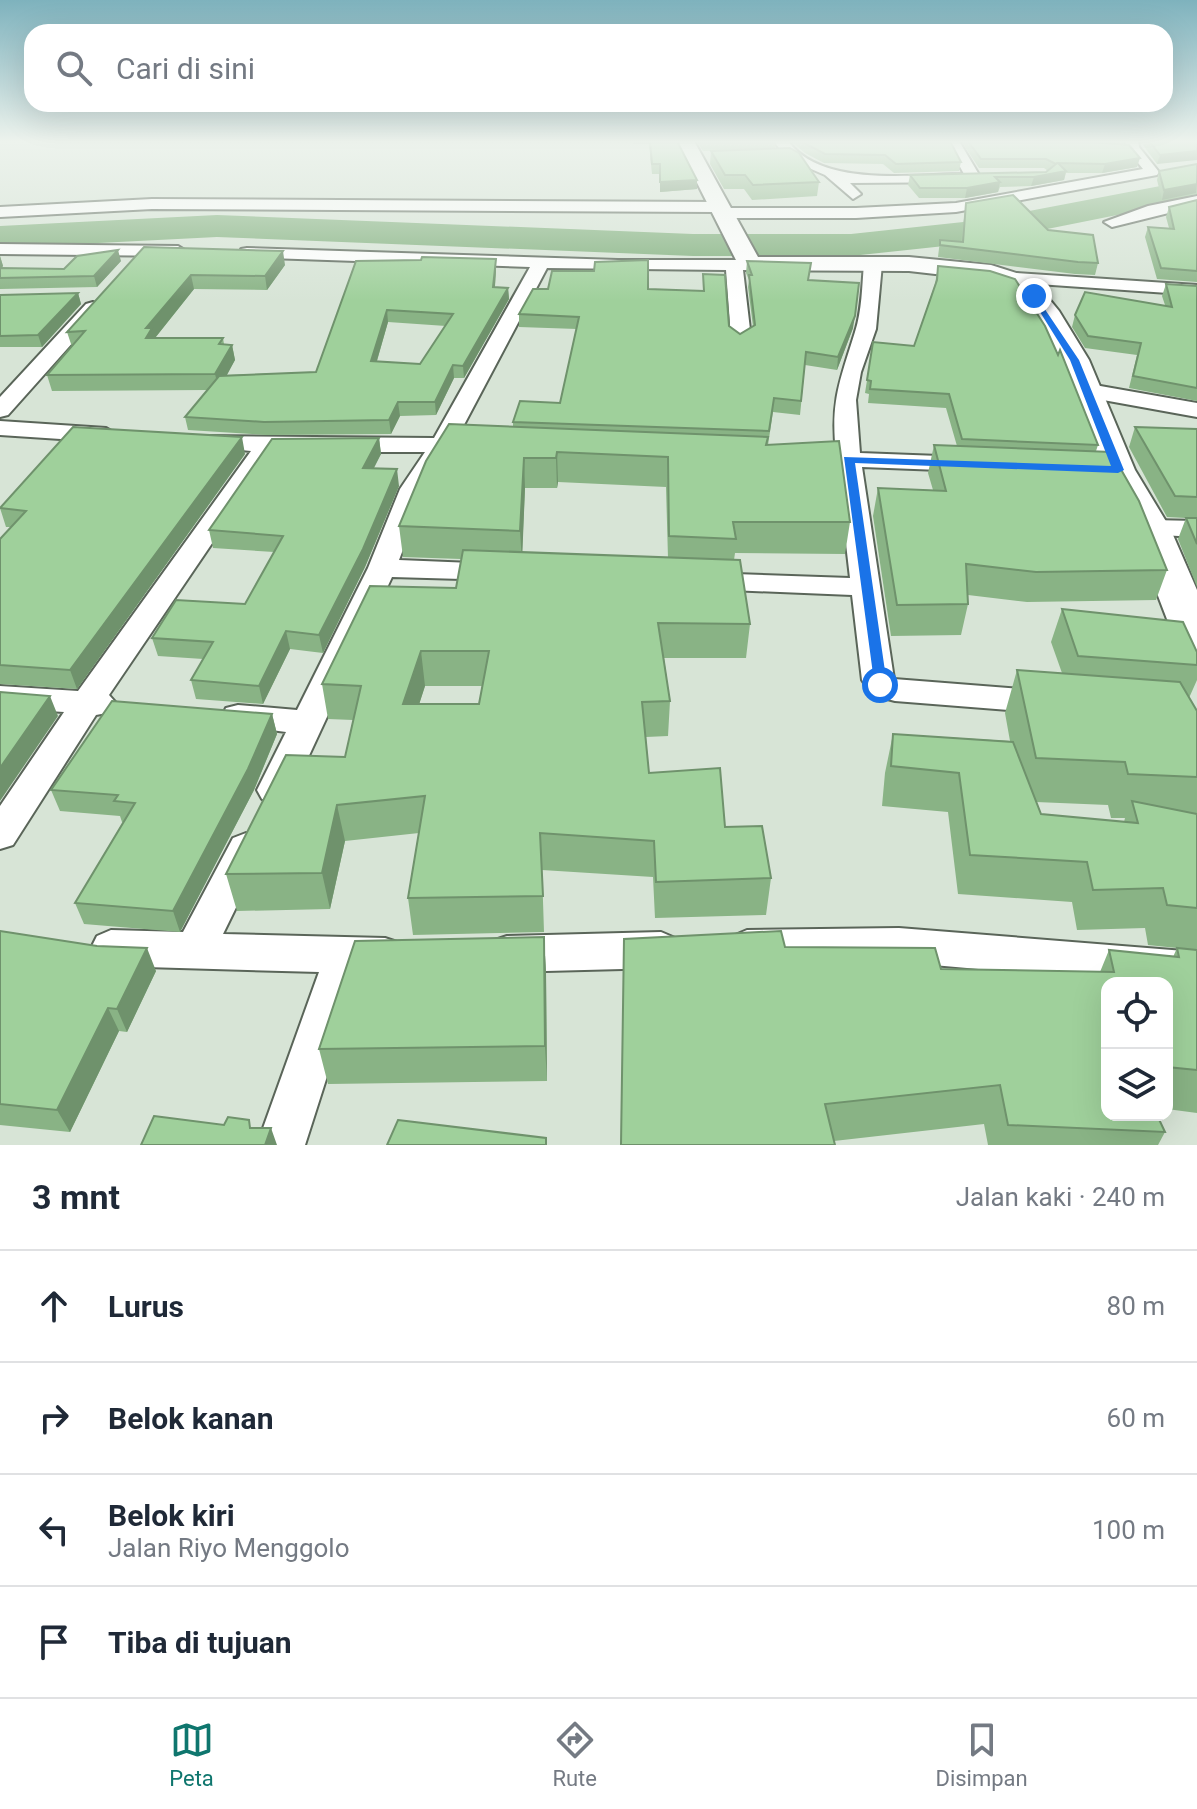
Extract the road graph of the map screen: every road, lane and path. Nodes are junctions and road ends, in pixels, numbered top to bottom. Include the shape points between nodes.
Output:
1 (716, 194) edge
2 (854, 194) edge
3 (1039, 194) edge
4 (1192, 194) edge
5 (0, 212) edge
6 (869, 212) junction
7 (726, 217) junction
8 (1112, 222) dead end
9 (0, 249) edge
10 (144, 250) junction
11 (200, 252) edge
12 (226, 253) edge
13 (541, 263) junction
14 (744, 264) junction
15 (873, 264) junction
16 (126, 270) edge
17 (1015, 278) junction
18 (1197, 290) edge
19 (75, 296) edge
20 (741, 338) edge
21 (1089, 391) junction
22 (0, 410) edge
23 (1197, 410) edge
24 (0, 428) edge
25 (126, 436) edge
26 (189, 440) edge
27 (443, 443) junction
28 (267, 445) junction
29 (490, 445) edge
30 (786, 457) edge
31 (848, 459) junction
32 (991, 465) edge
33 (1087, 469) edge
34 (1118, 470) junction
35 (1151, 528) junction
36 (1197, 529) edge
37 (382, 568) junction
38 (522, 573) edge
39 (679, 580) edge
40 (866, 587) junction
41 (1197, 640) edge
42 (0, 697) edge
43 (87, 703) junction
44 (1072, 704) edge
45 (135, 707) edge
46 (214, 714) edge
47 (309, 722) junction
48 (0, 835) edge
49 (67, 942) edge
50 (193, 953) junction
51 (471, 954) edge
52 (424, 956) edge
53 (345, 957) junction
54 (1197, 970) edge
55 (281, 1145) edge

1 - 7 street
2 - 6 street
3 - 6 street
4 - 8 street
5 - 7 street via 152,204
6 - 7 street
7 - 14 street
9 - 10 street
10 - 11 street
10 - 16 street
12 - 13 street
13 - 14 street
13 - 27 street
14 - 15 street
14 - 20 street
15 - 17 street via 958,268
15 - 31 street via 866,329 845,400
17 - 18 street
17 - 21 street via 1045,311
19 - 22 street via 105,295
21 - 23 street
21 - 34 street
24 - 25 street
26 - 28 street
27 - 28 street
27 - 29 street
27 - 37 street via 413,489
28 - 43 street
30 - 31 street
31 - 32 street
31 - 40 street
33 - 34 street
34 - 35 street
35 - 36 street
35 - 41 street
37 - 38 street
37 - 47 street
39 - 40 street
40 - 44 street via 877,677 883,687
42 - 43 street
43 - 45 street
43 - 48 street
46 - 47 street
47 - 50 street
49 - 50 street
50 - 53 street
51 - 54 street via 899,945
52 - 53 street
53 - 55 street

